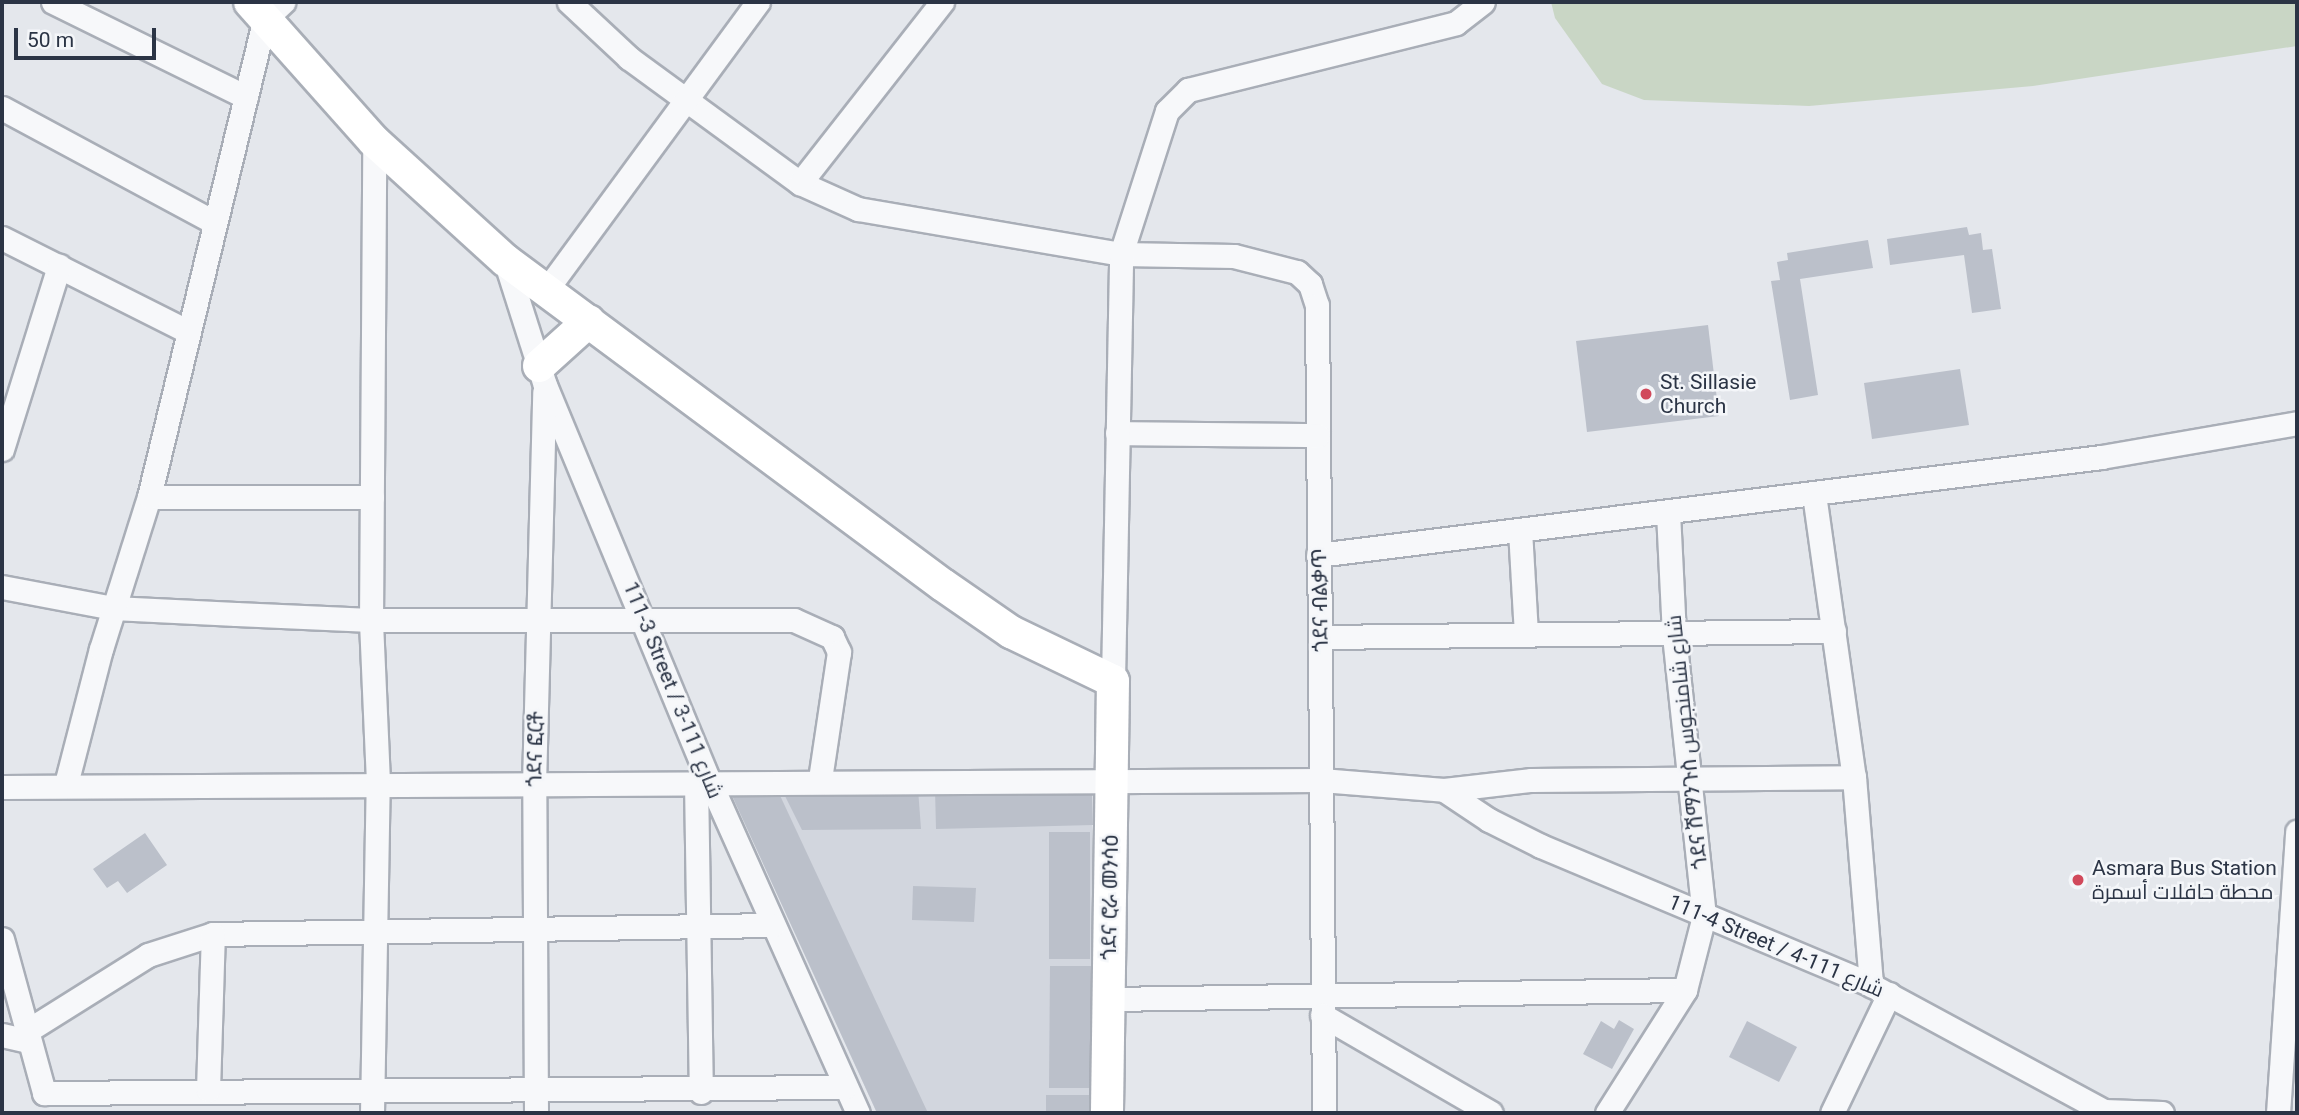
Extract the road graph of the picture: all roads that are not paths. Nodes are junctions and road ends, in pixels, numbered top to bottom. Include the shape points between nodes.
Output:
1 (54, 2) edge
2 (569, 2) edge
3 (758, 2) edge
4 (942, 2) edge
5 (1483, 2) edge
6 (266, 7) edge
7 (246, 97) junction
8 (684, 100) junction
9 (2, 108) edge
10 (374, 141) junction
11 (800, 183) junction
12 (212, 221) junction
13 (2, 238) edge
14 (1121, 254) junction
15 (505, 260) junction
16 (60, 266) junction
17 (547, 289) junction
18 (589, 321) junction
19 (187, 331) junction
20 (542, 376) junction
21 (2297, 423) edge
22 (1117, 433) junction
23 (1318, 435) junction
24 (2, 449) edge
25 (1814, 494) junction
26 (149, 497) junction
27 (372, 497) junction
28 (1668, 514) junction
29 (1520, 530) junction
30 (1318, 555) junction
31 (2, 587) edge
32 (113, 608) junction
33 (536, 618) junction
34 (645, 618) junction
35 (371, 620) junction
36 (1834, 631) junction
37 (1526, 634) junction
38 (1674, 635) junction
39 (1321, 637) junction
40 (1113, 681) junction
41 (1854, 778) junction
42 (820, 779) junction
43 (1321, 779) junction
44 (1690, 779) junction
45 (702, 780) junction
46 (1111, 781) junction
47 (378, 782) junction
48 (66, 785) junction
49 (534, 785) junction
50 (2, 787) edge
51 (1444, 790) junction
52 (2297, 832) edge
53 (1704, 916) junction
54 (773, 925) junction
55 (701, 928) junction
56 (536, 929) junction
57 (373, 932) junction
58 (213, 934) junction
59 (2, 939) edge
60 (1685, 990) junction
61 (1880, 990) junction
62 (1109, 999) junction
63 (1321, 1005) junction
64 (2, 1035) edge
65 (28, 1036) junction
66 (845, 1087) junction
67 (534, 1089) junction
68 (208, 1090) junction
69 (701, 1092) junction
70 (371, 1103) edge
71 (2104, 1112) edge
72 (536, 1113) edge
73 (858, 1113) edge
74 (1107, 1113) edge
75 (1324, 1113) edge
76 (1491, 1113) edge
77 (1607, 1113) edge
78 (1832, 1113) edge
79 (2162, 1113) edge
80 (2277, 1113) edge

1 - 7 street
2 - 8 street, ጎደና ብልቃጥ via 629,58
3 - 8 street
4 - 11 street
5 - 14 street via 1456,23 1188,90 1167,111 1154,141
6 - 7 street
6 - 10 main road
7 - 12 street
8 - 11 street, ጎደና ብልቃጥ
8 - 17 street
9 - 12 street
10 - 15 main road
10 - 27 street
11 - 14 street, ጎደና ብልቃጥ via 858,209
12 - 19 street
13 - 16 street
14 - 22 street
14 - 23 street, ጎደና ብልቃጥ via 1234,256 1297,272 1310,284 1317,305
15 - 17 main road
15 - 20 street, 111-3 Street / شارع 111-3
16 - 19 street
16 - 24 street
17 - 18 main road
18 - 20 main road
18 - 40 main road via 1011,632
19 - 26 street
20 - 33 street, ጎደና ፎርቶ
20 - 34 street, 111-3 Street / شارع 111-3
21 - 25 street via 2101,457
22 - 23 street
22 - 40 street
23 - 30 street, ጎደና ብልቃጥ
25 - 28 street
25 - 36 street
26 - 27 street
26 - 32 street
27 - 35 street
28 - 29 street
28 - 38 street, ጎደና ሽማንጉስ شارع شامنجوس
29 - 30 street
29 - 37 street
30 - 39 street, ጎደና ብልቃጥ
31 - 32 street
32 - 35 street
32 - 48 street
33 - 34 street
33 - 35 street
33 - 49 street, ጎደና ፎርቶ
34 - 42 street via 794,620 832,637 839,652
34 - 45 street, 111-3 Street / شارع 111-3
35 - 47 street
36 - 38 street
36 - 41 street
37 - 38 street
37 - 39 street
38 - 44 street, ጎደና ሽማንጉስ شارع شامنجوس
39 - 43 street, ጎደና ብልቃጥ
40 - 46 main road, ጎደና ሮራ መንሳዕ
41 - 44 street
41 - 61 street
42 - 45 street
42 - 46 street
43 - 46 street
43 - 51 street
43 - 63 street, ጎደና ብልቃጥ
44 - 51 street via 1531,780
44 - 53 street, ጎደና ሽማንጉስ شارع شامنجوس
45 - 49 street
45 - 54 street, 111-3 Street / شارع 111-3
45 - 55 street
46 - 62 main road, ጎደና ሮራ መንሳዕ
47 - 48 street
47 - 49 street
47 - 57 street
48 - 50 street
49 - 56 street, ጎደና ፎርቶ
51 - 53 street, 111-4 Street / شارع 111-4 via 1541,846
52 - 80 street
53 - 60 street, ጎደና ሽማንጉስ شارع شامنجوس
53 - 61 street, 111-4 Street / شارع 111-4
54 - 55 street
54 - 66 street, 111-3 Street / شارع 111-3
55 - 56 street
55 - 69 street
56 - 57 street
56 - 67 street, ጎደና ፎርቶ
57 - 58 street
57 - 70 street
58 - 65 street via 148,955
58 - 68 street
59 - 65 street
60 - 63 street
60 - 77 street, ጎደና ሽማንጉስ شارع شامنجوس
61 - 71 street, 111-4 Street / شارع 111-4
61 - 78 street
62 - 63 street
62 - 74 main road, ጎደና ሮራ መንሳዕ
63 - 75 street, ጎደና ብልቃጥ
63 - 76 street
64 - 65 street
65 - 68 street via 44,1093
66 - 69 street
66 - 73 street, 111-3 Street / شارع 111-3
67 - 69 street
67 - 70 street
67 - 72 street, ጎደና ፎርቶ
68 - 70 street
71 - 79 street

